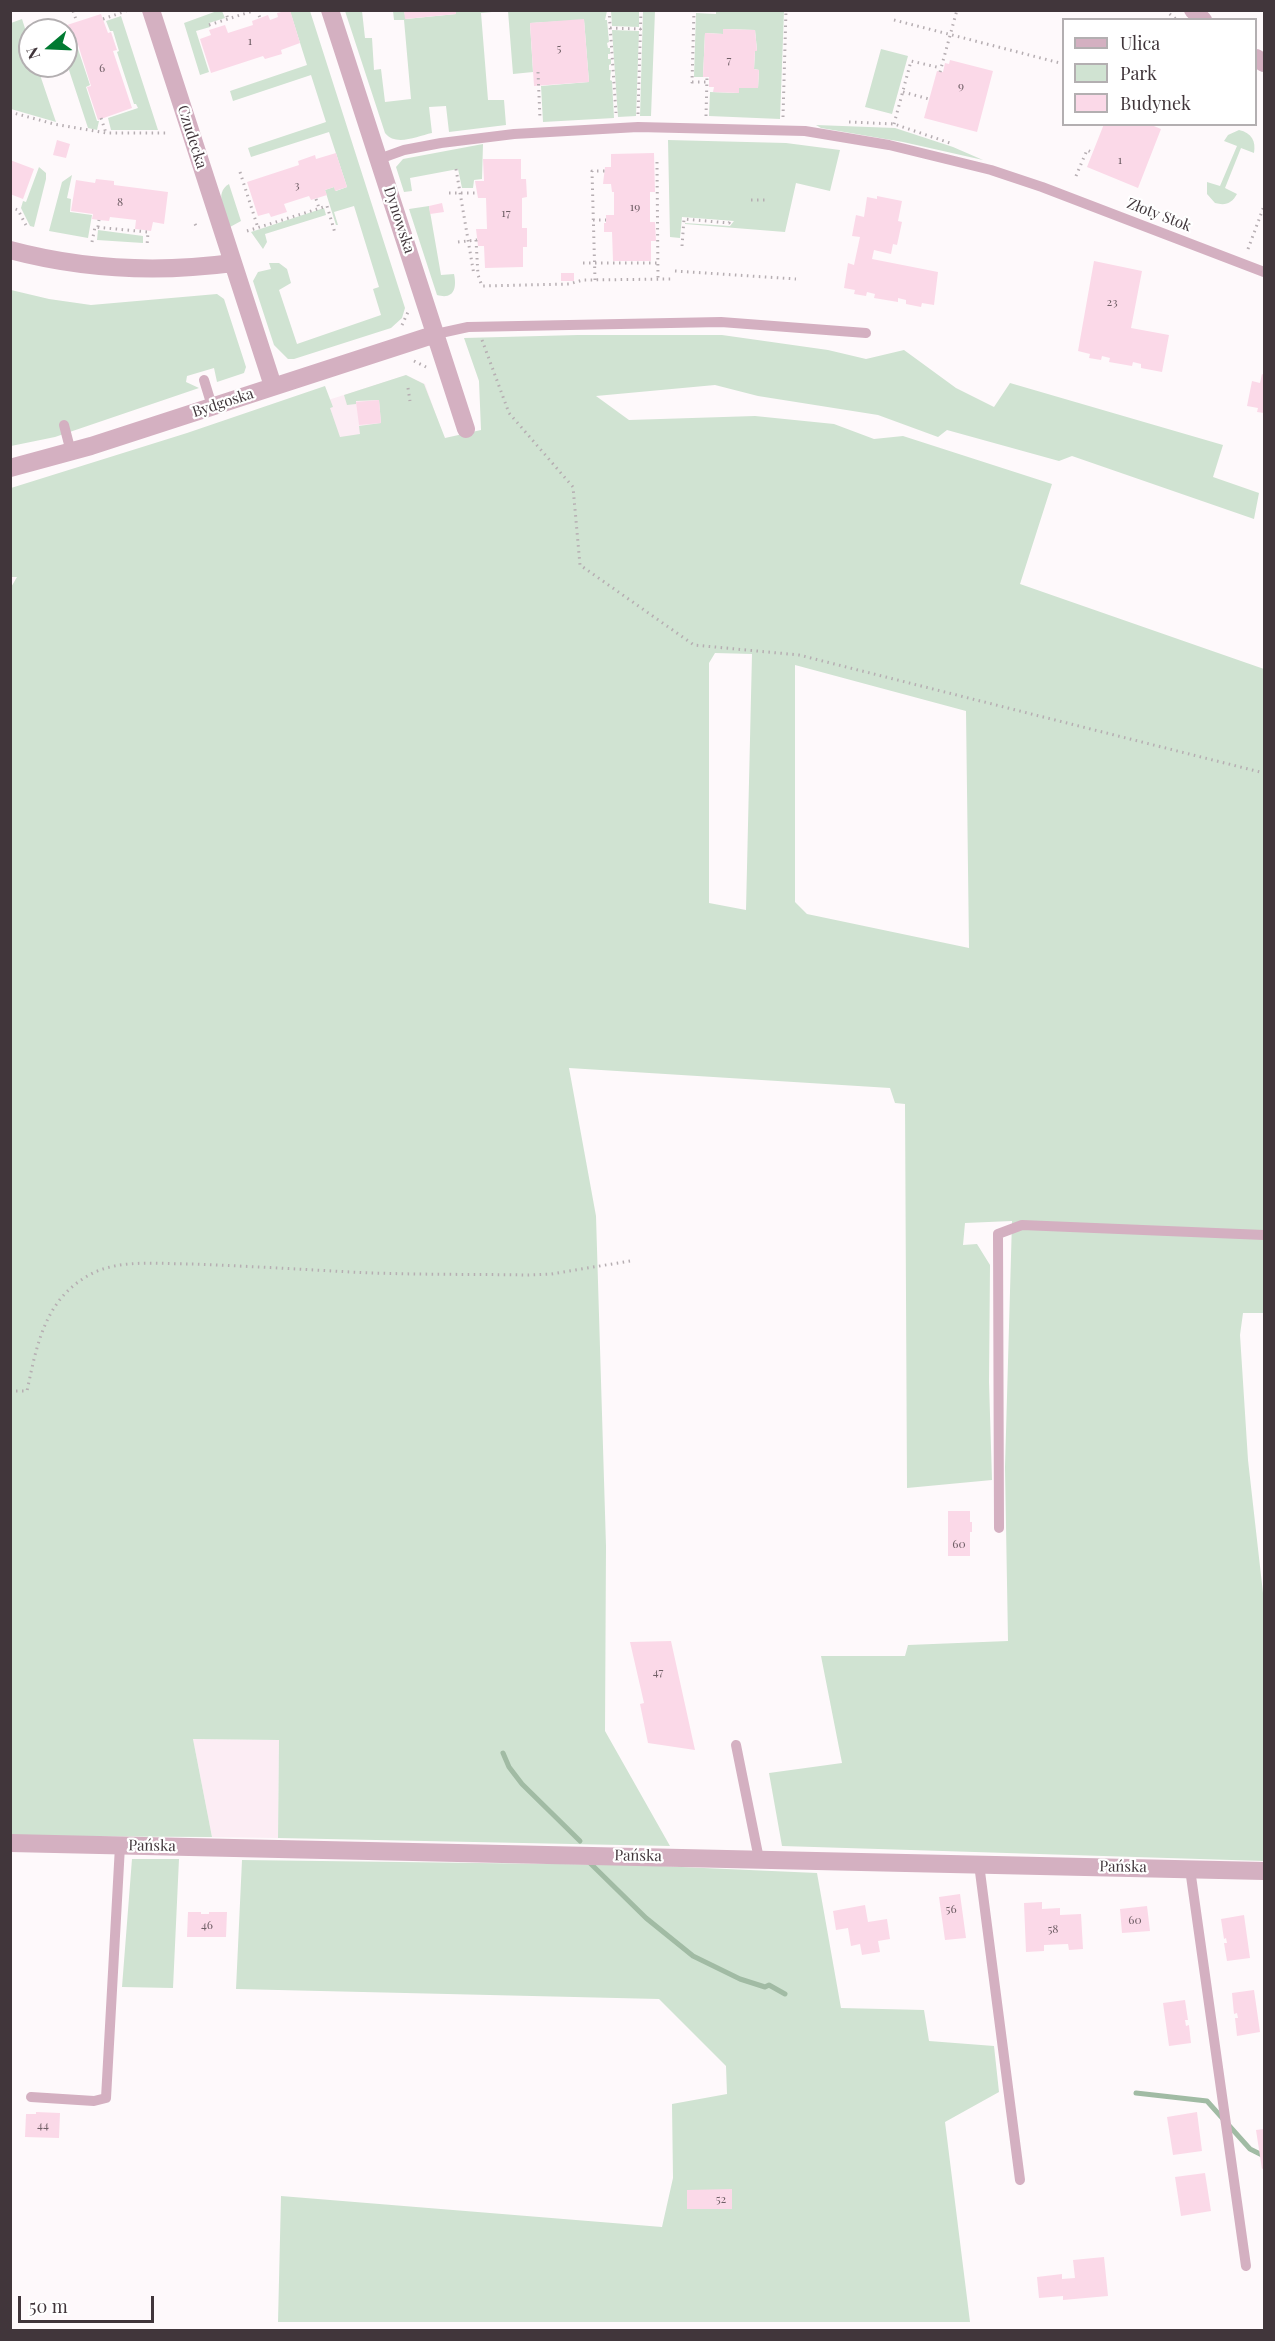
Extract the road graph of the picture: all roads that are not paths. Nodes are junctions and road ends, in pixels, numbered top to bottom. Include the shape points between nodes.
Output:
1 (151, 10) edge
2 (330, 10) edge
3 (379, 159) junction
4 (10, 250) edge
5 (233, 263) junction
6 (1264, 272) edge
7 (866, 333) dead end
8 (436, 334) junction
9 (204, 380) dead end
10 (273, 386) junction
11 (212, 406) junction
12 (64, 425) dead end
13 (466, 429) dead end
14 (72, 452) junction
15 (10, 468) edge
16 (1264, 1235) edge
17 (999, 1528) dead end
18 (736, 1745) dead end
19 (10, 1843) edge
20 (120, 1846) junction
21 (759, 1859) junction
22 (979, 1864) junction
23 (1190, 1869) junction
24 (1264, 1870) edge
25 (31, 2097) dead end
26 (1020, 2180) dead end
27 (1246, 2266) dead end

1 - 5 street, Czudecka
2 - 3 street, Dynowska
3 - 6 lane, Złoty Stok via 441,143 514,134 638,127 782,130 889,145 991,170
3 - 8 street, Dynowska
4 - 5 street via 66,262 136,270
5 - 10 street, Czudecka
7 - 8 lane via 720,322 477,327
8 - 10 street, Bydgoska
8 - 13 street, Dynowska
9 - 11 lane
10 - 11 street, Bydgoska
11 - 14 street, Bydgoska
12 - 14 lane
14 - 15 street, Bydgoska
16 - 17 lane via 1022,1225 998,1234
18 - 21 lane
19 - 20 street, Pańska
20 - 21 street, Pańska
20 - 25 lane via 106,2098 94,2102
21 - 22 street, Pańska
22 - 23 street, Pańska
22 - 26 lane
23 - 24 street, Pańska
23 - 27 lane

